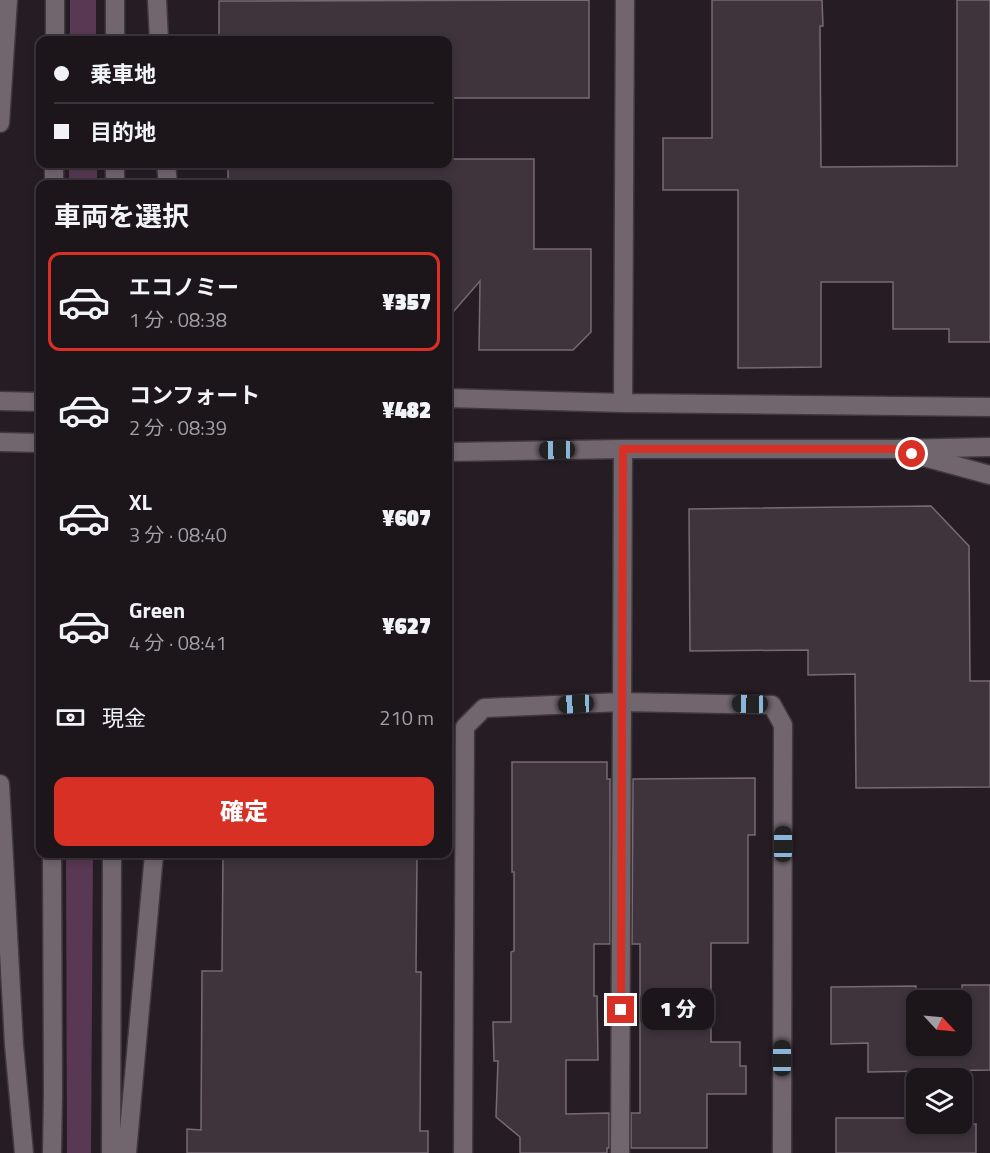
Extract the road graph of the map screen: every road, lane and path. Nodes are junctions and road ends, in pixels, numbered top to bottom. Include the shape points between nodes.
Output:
1 (8, 0) edge
2 (55, 0) edge
3 (115, 0) edge
4 (157, 0) edge
5 (625, 0) edge
6 (55, 36) edge
7 (115, 36) edge
8 (159, 36) edge
9 (0, 123) edge
10 (452, 398) edge
11 (0, 401) edge
12 (36, 402) edge
13 (623, 403) junction
14 (990, 407) edge
15 (0, 442) edge
16 (36, 443) edge
17 (990, 447) edge
18 (623, 449) junction
19 (893, 449) junction
20 (452, 452) edge
21 (990, 476) edge
22 (622, 702) junction
23 (0, 784) edge
24 (52, 858) edge
25 (112, 858) edge
26 (154, 858) edge
27 (7, 1045) edge
28 (24, 1153) edge
29 (52, 1153) edge
30 (111, 1153) edge
31 (127, 1153) edge
32 (463, 1153) edge
33 (620, 1153) edge
34 (782, 1153) edge

1 - 9 street
2 - 6 street
3 - 7 street
4 - 8 street
5 - 13 street
10 - 13 street
11 - 12 street
13 - 14 street
15 - 16 street
17 - 19 street
18 - 19 street
18 - 20 street
18 - 22 street
19 - 21 street
22 - 32 street via 484,708 465,727
22 - 33 street
22 - 34 street via 772,705 783,725
23 - 27 street
24 - 29 street
25 - 30 street
26 - 31 street
27 - 28 street

